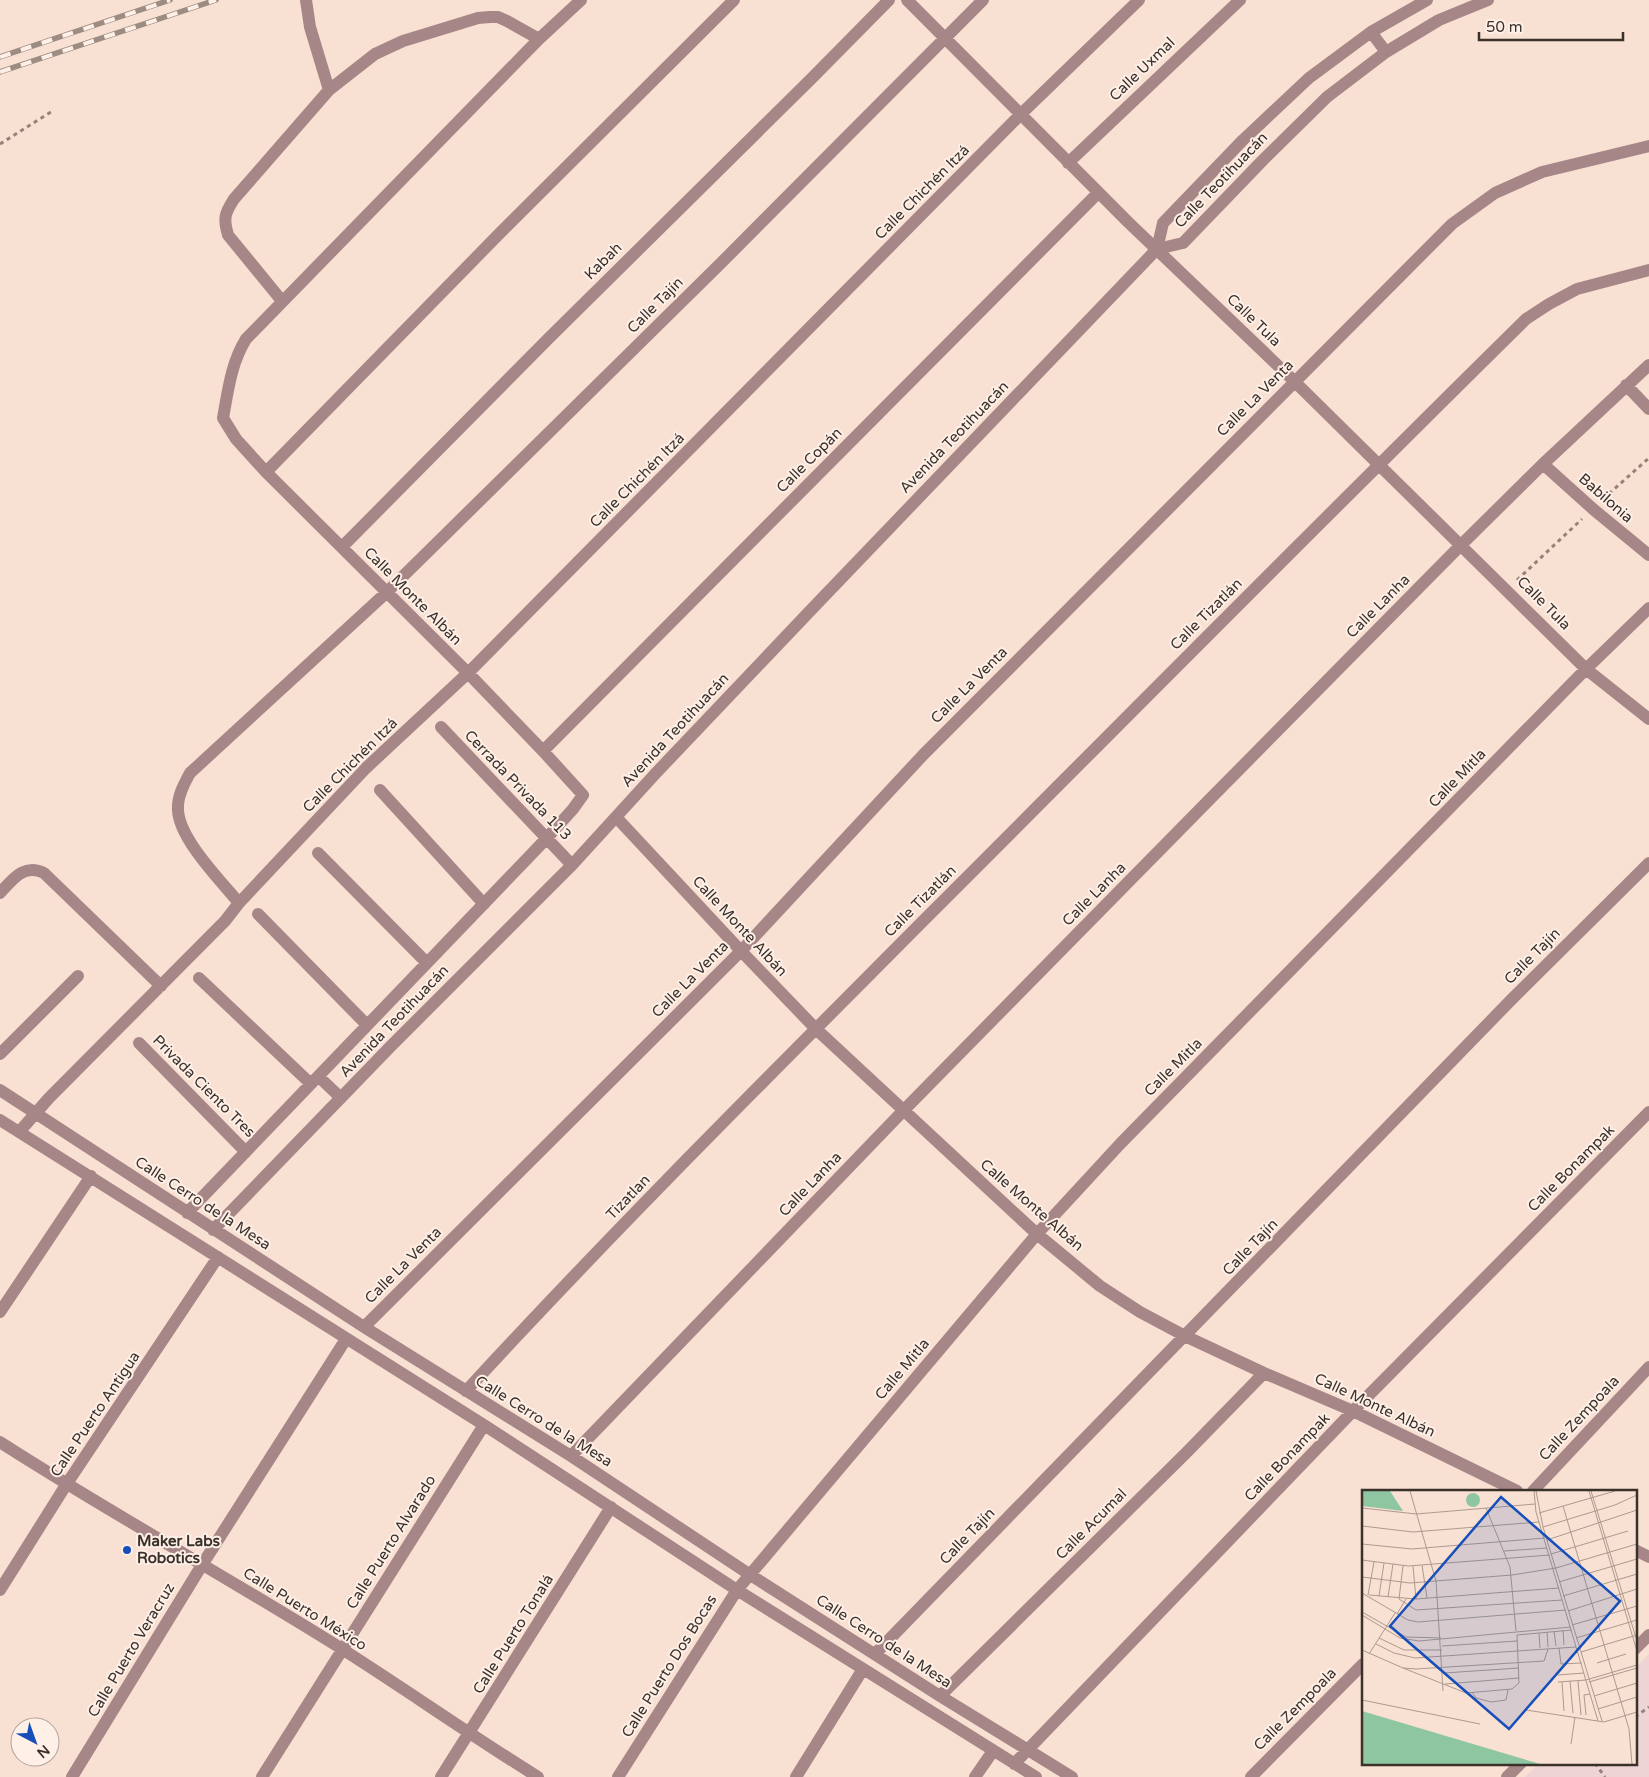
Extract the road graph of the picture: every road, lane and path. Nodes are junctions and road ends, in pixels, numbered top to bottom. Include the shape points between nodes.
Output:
1 (306, 0) edge
2 (581, 0) edge
3 (734, 0) edge
4 (889, 0) edge
5 (907, 0) edge
6 (983, 0) edge
7 (1139, 0) edge
8 (1240, 0) edge
9 (1427, 0) edge
10 (1488, 0) edge
11 (1372, 32) junction
12 (945, 38) junction
13 (539, 39) junction
14 (1386, 52) junction
15 (329, 90) junction
16 (54, 110) dead end
17 (1021, 114) junction
18 (0, 144) edge
19 (1649, 146) edge
20 (1068, 163) junction
21 (1098, 192) junction
22 (1158, 249) junction
23 (1649, 270) edge
24 (282, 302) junction
25 (1649, 365) edge
26 (1294, 381) junction
27 (1626, 385) junction
28 (1649, 409) edge
29 (1649, 458) edge
30 (1543, 464) junction
31 (1378, 465) junction
32 (266, 472) junction
33 (1593, 509) junction
34 (1461, 545) junction
35 (342, 547) junction
36 (1649, 555) edge
37 (1507, 589) junction
38 (386, 593) junction
39 (1649, 608) edge
40 (1586, 669) junction
41 (468, 674) junction
42 (1649, 719) edge
43 (441, 727) dead end
44 (544, 751) junction
45 (380, 790) dead end
46 (616, 817) junction
47 (546, 839) junction
48 (318, 853) dead end
49 (1649, 863) edge
50 (572, 865) junction
51 (0, 893) edge
52 (239, 903) junction
53 (484, 904) junction
54 (258, 914) dead end
55 (741, 952) junction
56 (427, 963) junction
57 (78, 976) dead end
58 (199, 978) dead end
59 (161, 986) junction
60 (367, 1025) junction
61 (816, 1029) junction
62 (139, 1043) dead end
63 (0, 1054) edge
64 (315, 1080) junction
65 (0, 1090) edge
66 (341, 1098) junction
67 (903, 1111) junction
68 (1649, 1112) edge
69 (35, 1113) junction
70 (0, 1120) edge
71 (20, 1132) junction
72 (246, 1152) junction
73 (91, 1176) junction
74 (187, 1213) junction
75 (213, 1230) junction
76 (1037, 1234) junction
77 (218, 1257) junction
78 (0, 1312) edge
79 (364, 1327) junction
80 (1185, 1336) junction
81 (346, 1339) junction
82 (1649, 1367) edge
83 (1264, 1373) junction
84 (466, 1391) junction
85 (1353, 1412) junction
86 (484, 1425) junction
87 (0, 1442) edge
88 (571, 1456) junction
89 (66, 1485) junction
90 (1515, 1490) edge
91 (1534, 1490) edge
92 (611, 1507) junction
93 (1636, 1550) edge
94 (1649, 1556) edge
95 (202, 1565) junction
96 (749, 1574) junction
97 (0, 1590) edge
98 (737, 1590) junction
99 (1649, 1635) edge
100 (1636, 1648) edge
101 (342, 1649) junction
102 (875, 1654) junction
103 (1362, 1665) edge
104 (863, 1670) junction
105 (940, 1696) junction
106 (1649, 1707) edge
107 (1636, 1716) edge
108 (469, 1734) junction
109 (1026, 1749) junction
110 (993, 1751) junction
111 (1014, 1764) junction
112 (1520, 1764) edge
113 (1596, 1764) edge
114 (72, 1777) edge
115 (262, 1777) edge
116 (441, 1777) edge
117 (538, 1777) edge
118 (618, 1777) edge
119 (796, 1777) edge
120 (975, 1777) edge
121 (1036, 1777) edge
122 (1072, 1777) edge
123 (1251, 1777) edge
124 (1507, 1777) edge
125 (1604, 1777) edge

1 - 15 street via 310,27
2 - 13 street
3 - 32 street
4 - 35 street, Kabah
5 - 12 street, Calle Tula
6 - 12 street, Calle Tajín
7 - 17 street, Calle Chichén Itzá
8 - 20 street, Calle Uxmal
9 - 11 street, Calle Teotihuacán
10 - 14 street, Calle Teotihuacán via 1439,20
11 - 14 street
11 - 22 street, Calle Teotihuacán via 1309,78 1243,140 1163,223
12 - 17 street, Calle Tula
12 - 38 street, Calle Tajín
13 - 15 street via 498,18 478,18 390,47
13 - 24 street
14 - 22 street, Calle Teotihuacán via 1327,97 1183,244
15 - 24 street via 234,199 224,222 228,235
16 - 18 path
17 - 20 street, Calle Tula
17 - 41 street, Calle Chichén Itzá
19 - 26 street, Calle La Venta via 1542,172 1495,193 1452,224
20 - 21 street, Calle Tula
21 - 22 street, Calle Tula
21 - 44 street, Calle Copán
22 - 26 street, Calle Tula
22 - 46 street, Avenida Teotihuacán
23 - 31 street, Calle Tizatlán via 1577,289 1526,319
24 - 32 street, Calle Monte Albán via 238,352 223,418 236,439
25 - 27 street, Calle Lanha
26 - 31 street, Calle Tula
26 - 55 street, Calle La Venta via 922,755
27 - 28 street
27 - 30 street, Calle Lanha
29 - 33 path
30 - 33 street, Babilonia
30 - 34 street, Calle Lanha
31 - 34 street, Calle Tula
31 - 61 street, Calle Tizatlán
32 - 35 street, Calle Monte Albán
33 - 36 street, Babilonia
33 - 37 path
34 - 37 street, Calle Tula
34 - 67 street, Calle Lanha
35 - 38 street, Calle Monte Albán
37 - 40 street, Calle Tula
38 - 41 street, Calle Monte Albán
38 - 52 street, Calle Tajín via 190,774 181,790 178,810 186,835
39 - 40 street, Calle Mitla
40 - 42 street, Calle Tula
40 - 76 street, Calle Mitla via 1121,1143
41 - 44 street, Calle Monte Albán
41 - 52 street, Calle Chichén Itzá via 366,768
43 - 47 street, Cerrada Privada 113
44 - 47 street, Calle Monte Albán via 583,795
45 - 53 street
46 - 50 street, Avenida Teotihuacán
46 - 55 street, Calle Monte Albán
47 - 50 street, Cerrada Privada 113
47 - 53 street
48 - 56 street
49 - 80 street, Calle Tajín via 1511,1000
50 - 66 street, Avenida Teotihuacán
51 - 59 street via 26,870 35,868 44,873
52 - 59 street, Calle Chichén Itzá
53 - 56 street
54 - 60 street
55 - 61 street, Calle Monte Albán
55 - 79 street, Calle La Venta
56 - 60 street
57 - 63 street
58 - 64 street
59 - 69 street, Calle Chichén Itzá
60 - 64 street
61 - 67 street, Calle Monte Albán
61 - 84 street, Tizatlan via 538,1312
62 - 72 street, Privada Ciento Tres
64 - 66 street
64 - 72 street
65 - 69 street, Calle Cerro de la Mesa
66 - 75 street, Avenida Teotihuacán
67 - 76 street, Calle Monte Albán
67 - 88 street, Calle Lanha
68 - 85 street, Calle Bonampak
69 - 71 street, Calle Chichén Itzá
69 - 74 street, Calle Cerro de la Mesa
70 - 71 street
71 - 73 street
72 - 74 street
73 - 77 street
73 - 78 street
74 - 75 street, Calle Cerro de la Mesa
75 - 79 street, Calle Cerro de la Mesa
76 - 80 street, Calle Monte Albán via 1100,1286
76 - 96 street, Calle Mitla
77 - 81 street
77 - 89 street, Calle Puerto Antigua
79 - 84 street, Calle Cerro de la Mesa
80 - 83 street, Calle Monte Albán
80 - 102 street, Calle Tajín
81 - 86 street
81 - 95 street, Calle Puerto Veracruz
82 - 91 street, Calle Zempoala
83 - 85 street, Calle Monte Albán
83 - 105 street, Calle Acumal
84 - 88 street, Calle Cerro de la Mesa
85 - 90 street, Calle Monte Albán
85 - 109 street, Calle Bonampak
86 - 92 street
86 - 101 street, Calle Puerto Alvarado
87 - 89 street, Calle Puerto México
88 - 96 street, Calle Cerro de la Mesa
89 - 95 street, Calle Puerto México
89 - 97 street, Calle Puerto Antigua
92 - 98 street
92 - 108 street, Calle Puerto Tonalá
93 - 94 street
95 - 101 street, Calle Puerto México
95 - 114 street, Calle Puerto Veracruz
96 - 98 street, Calle Puerto Dos Bocas
96 - 102 street, Calle Cerro de la Mesa
98 - 104 street
98 - 118 street, Calle Puerto Dos Bocas
99 - 100 street
101 - 108 street, Calle Puerto México
101 - 115 street, Calle Puerto Alvarado
102 - 105 street, Calle Cerro de la Mesa
103 - 123 street, Calle Zempoala
104 - 110 street
104 - 119 street
105 - 109 street, Calle Cerro de la Mesa
106 - 107 path
108 - 116 street, Calle Puerto Tonalá
108 - 117 street, Calle Puerto México
109 - 111 street, Calle Bonampak
109 - 122 street, Calle Cerro de la Mesa
110 - 111 street
110 - 120 street
111 - 121 street
112 - 124 street
113 - 125 path

